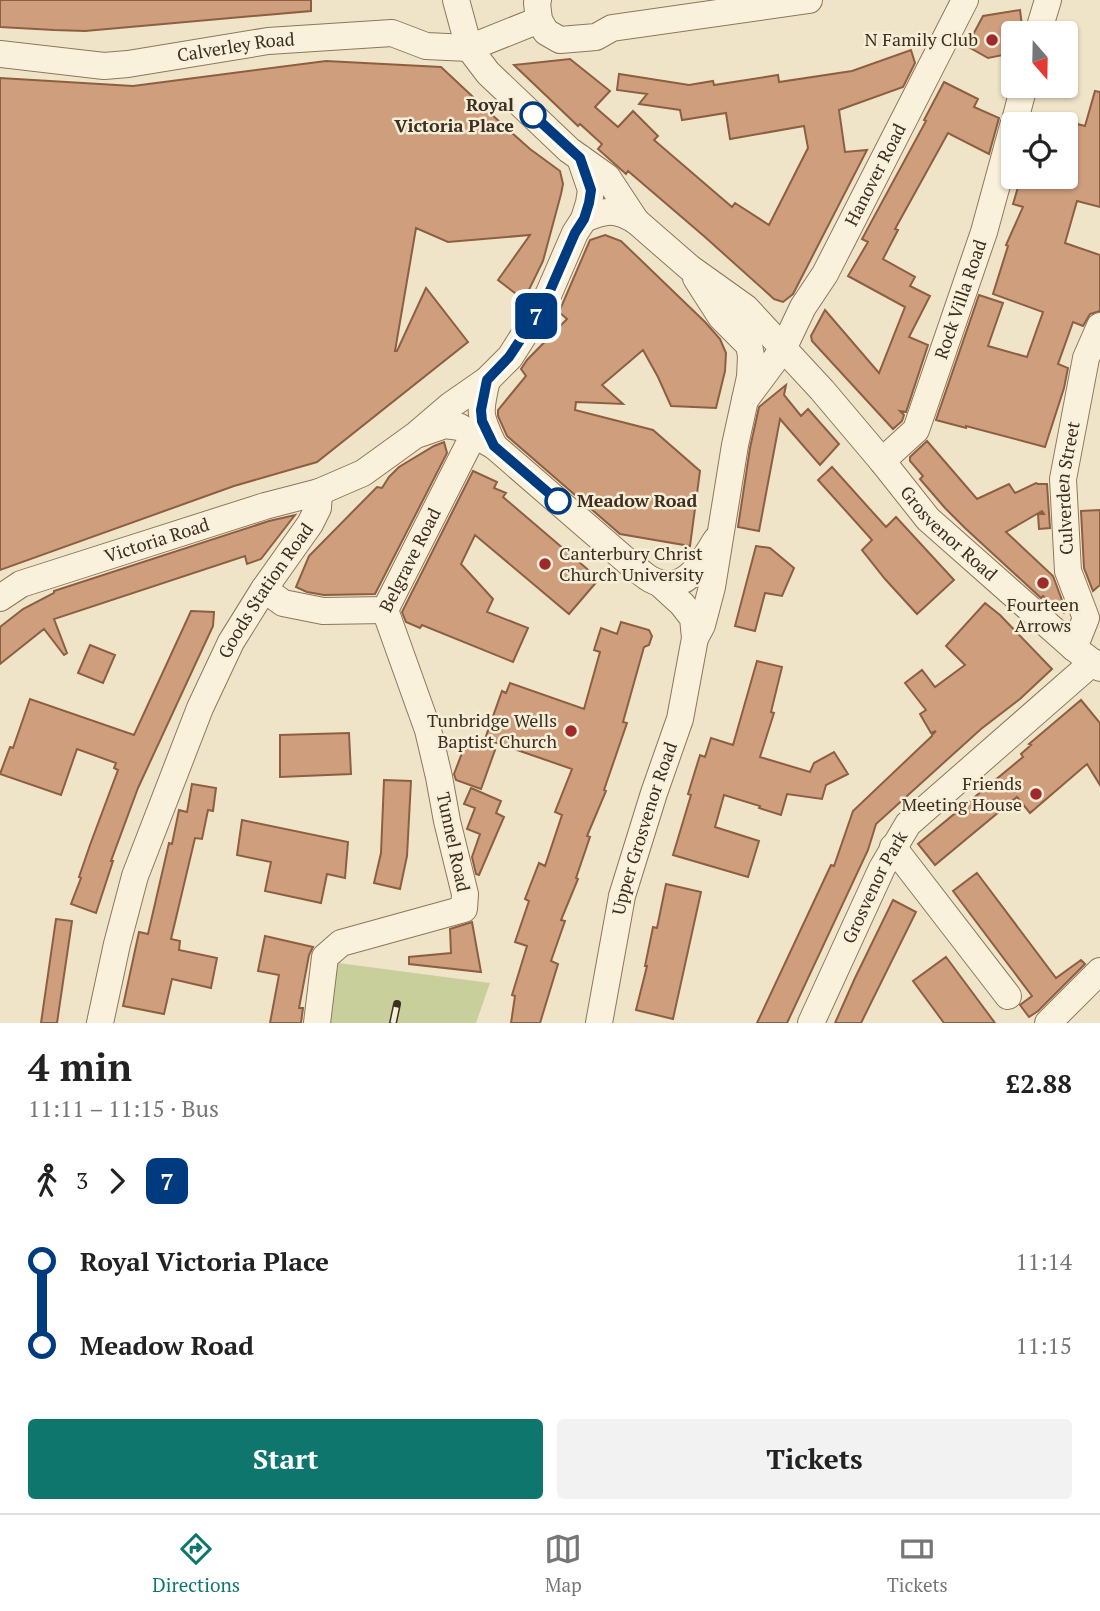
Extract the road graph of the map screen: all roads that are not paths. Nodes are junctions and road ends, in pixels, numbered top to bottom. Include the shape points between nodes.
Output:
1 (456, 0) edge
2 (809, 0) edge
3 (965, 0) edge
4 (1048, 0) edge
5 (539, 10) edge
6 (1042, 21) edge
7 (469, 48) junction
8 (0, 54) edge
9 (580, 158) junction
10 (1001, 169) edge
11 (584, 219) junction
12 (636, 221) junction
13 (690, 268) junction
14 (746, 308) junction
15 (802, 310) junction
16 (1100, 326) edge
17 (783, 349) junction
18 (487, 380) junction
19 (814, 381) junction
20 (745, 400) junction
21 (417, 434) junction
22 (484, 440) junction
23 (882, 461) junction
24 (319, 492) junction
25 (721, 532) junction
26 (659, 583) junction
27 (264, 589) junction
28 (0, 598) edge
29 (385, 610) junction
30 (695, 638) junction
31 (1089, 659) edge
32 (893, 847) junction
33 (1100, 971) edge
34 (1008, 996) dead end
35 (100, 1023) edge
36 (317, 1023) edge
37 (599, 1023) edge
38 (811, 1023) edge
39 (1048, 1023) edge

1 - 7 street
2 - 5 street via 612,28 596,37 560,40 546,33
3 - 15 street, Hanover Road
4 - 6 street
5 - 7 street
7 - 8 street, Calverley Road via 426,46 392,33 268,41 104,66
7 - 9 street, Grosvenor Road via 488,73
9 - 11 street, Grosvenor Road via 591,190
9 - 12 street, Grosvenor Road via 607,177
10 - 23 street, Rock Villa Road via 916,430
11 - 12 street, Grosvenor Road via 603,211
11 - 18 street via 538,313 509,357
12 - 13 street, Grosvenor Road
13 - 14 street, Grosvenor Road
13 - 20 street, Grosvenor Road via 721,317 749,345
14 - 15 street, Grosvenor Road via 771,315
14 - 17 street, Grosvenor Road
15 - 17 street, Hanover Road
16 - 31 street, Culverden Street via 1086,358 1063,479 1068,571 1086,618
17 - 19 street, Grosvenor Road
17 - 20 street, Upper Grosvenor Road
18 - 21 street
18 - 22 street via 481,406
19 - 20 street via 786,375 772,379
19 - 23 street, Grosvenor Road
20 - 25 street, Upper Grosvenor Road
21 - 22 street via 445,425 460,427
21 - 24 street via 363,473
22 - 26 street via 647,578
22 - 29 street, Belgrave Road
23 - 31 street, Grosvenor Road via 928,519
24 - 27 street, Goods Station Road via 310,524
24 - 28 street, Victoria Road via 21,584
25 - 26 street via 693,574 677,583
25 - 30 street, Upper Grosvenor Road via 707,611
26 - 30 street via 692,618
27 - 29 street, Belgrave Road via 283,603 323,611
27 - 35 street, Goods Station Road via 231,642 200,708 135,876
29 - 36 street, Tunnel Road via 428,730 465,894 464,909 341,943 325,957
30 - 37 street, Upper Grosvenor Road via 680,719 622,896
31 - 32 street, Grosvenor Park via 908,824
32 - 34 street
32 - 38 street, Grosvenor Park
33 - 39 street

